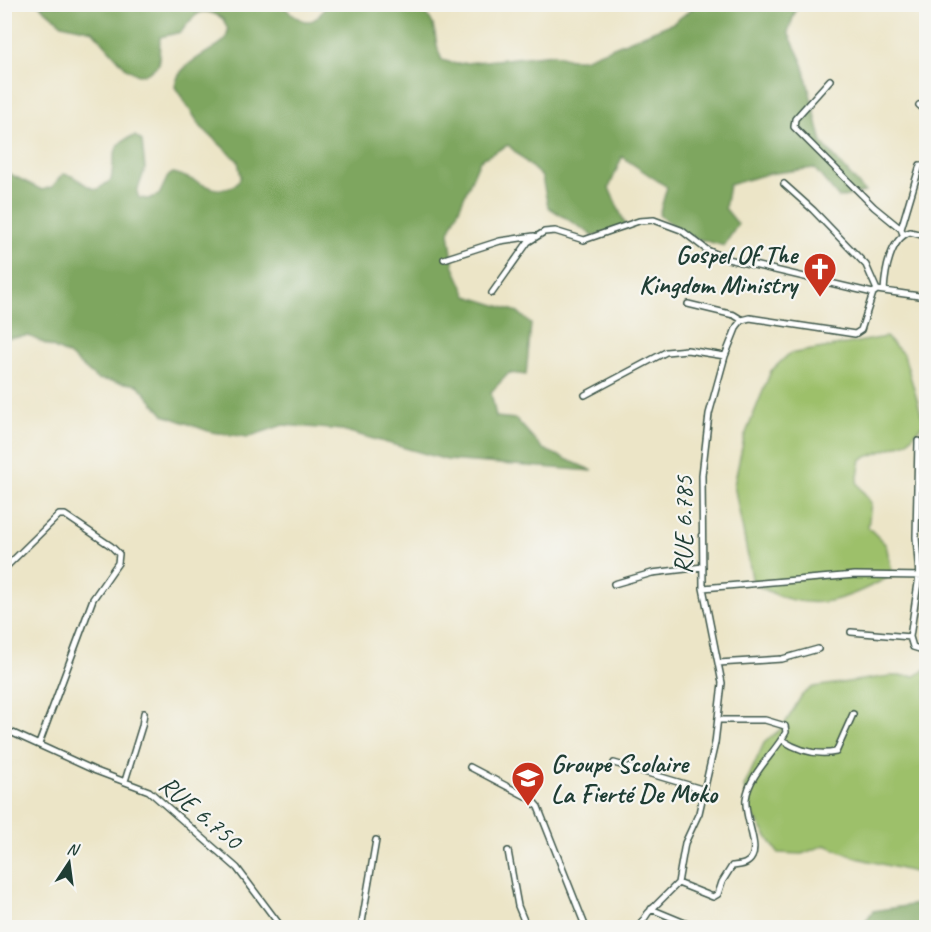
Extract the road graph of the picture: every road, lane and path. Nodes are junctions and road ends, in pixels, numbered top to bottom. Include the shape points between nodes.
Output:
1 (830, 80) dead end
2 (919, 105) dead end
3 (927, 111) edge
4 (920, 165) dead end
5 (784, 184) dead end
6 (902, 231) junction
7 (534, 236) junction
8 (927, 236) edge
9 (444, 259) dead end
10 (878, 292) junction
11 (492, 293) dead end
12 (927, 297) edge
13 (688, 304) dead end
14 (742, 320) junction
15 (725, 356) junction
16 (585, 395) dead end
17 (918, 441) dead end
18 (703, 567) junction
19 (4, 569) edge
20 (920, 576) junction
21 (927, 576) edge
22 (614, 584) dead end
23 (703, 588) junction
24 (851, 632) dead end
25 (910, 637) junction
26 (818, 649) dead end
27 (927, 651) edge
28 (718, 663) junction
29 (144, 714) dead end
30 (853, 714) dead end
31 (718, 720) junction
32 (4, 729) edge
33 (782, 740) junction
34 (39, 744) junction
35 (614, 763) dead end
36 (470, 767) dead end
37 (125, 781) junction
38 (705, 790) junction
39 (376, 840) dead end
40 (508, 851) dead end
41 (678, 883) junction
42 (651, 909) junction
43 (282, 927) edge
44 (361, 927) edge
45 (527, 927) edge
46 (586, 927) edge
47 (638, 927) edge
48 (697, 927) edge

1 - 6 street via 795,119 794,127
2 - 3 street
4 - 6 street
5 - 10 street via 866,265
6 - 8 street
6 - 10 street
7 - 9 street via 500,241
7 - 10 street via 555,231 584,240 639,221 654,220 681,230 707,250 728,259
7 - 11 street
10 - 12 street
10 - 14 street via 861,330 855,334
13 - 14 street
14 - 15 street, RUE 6.785
15 - 16 street via 687,350 666,352
15 - 18 street, RUE 6.785 via 709,414 702,475
17 - 20 street via 916,537
18 - 22 street via 652,573
18 - 23 street, RUE 6.785
19 - 34 street via 59,515 65,515 119,554 118,563 93,599
20 - 21 street
20 - 23 street via 855,575
20 - 25 street
23 - 28 street, RUE 6.785
24 - 25 street
25 - 27 street via 912,647
26 - 28 street via 782,659
28 - 31 street, RUE 6.785 via 722,683
29 - 37 street
30 - 33 street via 836,752 812,753
31 - 33 street via 779,723 785,726
31 - 38 street, RUE 6.785
32 - 34 street, RUE 6.750
33 - 41 street via 752,781 746,798 747,823 755,850 752,859 747,864 732,866 713,897
34 - 37 street, RUE 6.750
35 - 38 street
36 - 46 street via 531,799 538,807
37 - 43 street, RUE 6.750 via 149,791 237,868
38 - 41 street, RUE 6.785 via 696,824 685,843
39 - 44 street
40 - 45 street via 518,906
41 - 42 street
42 - 47 street
42 - 48 street

